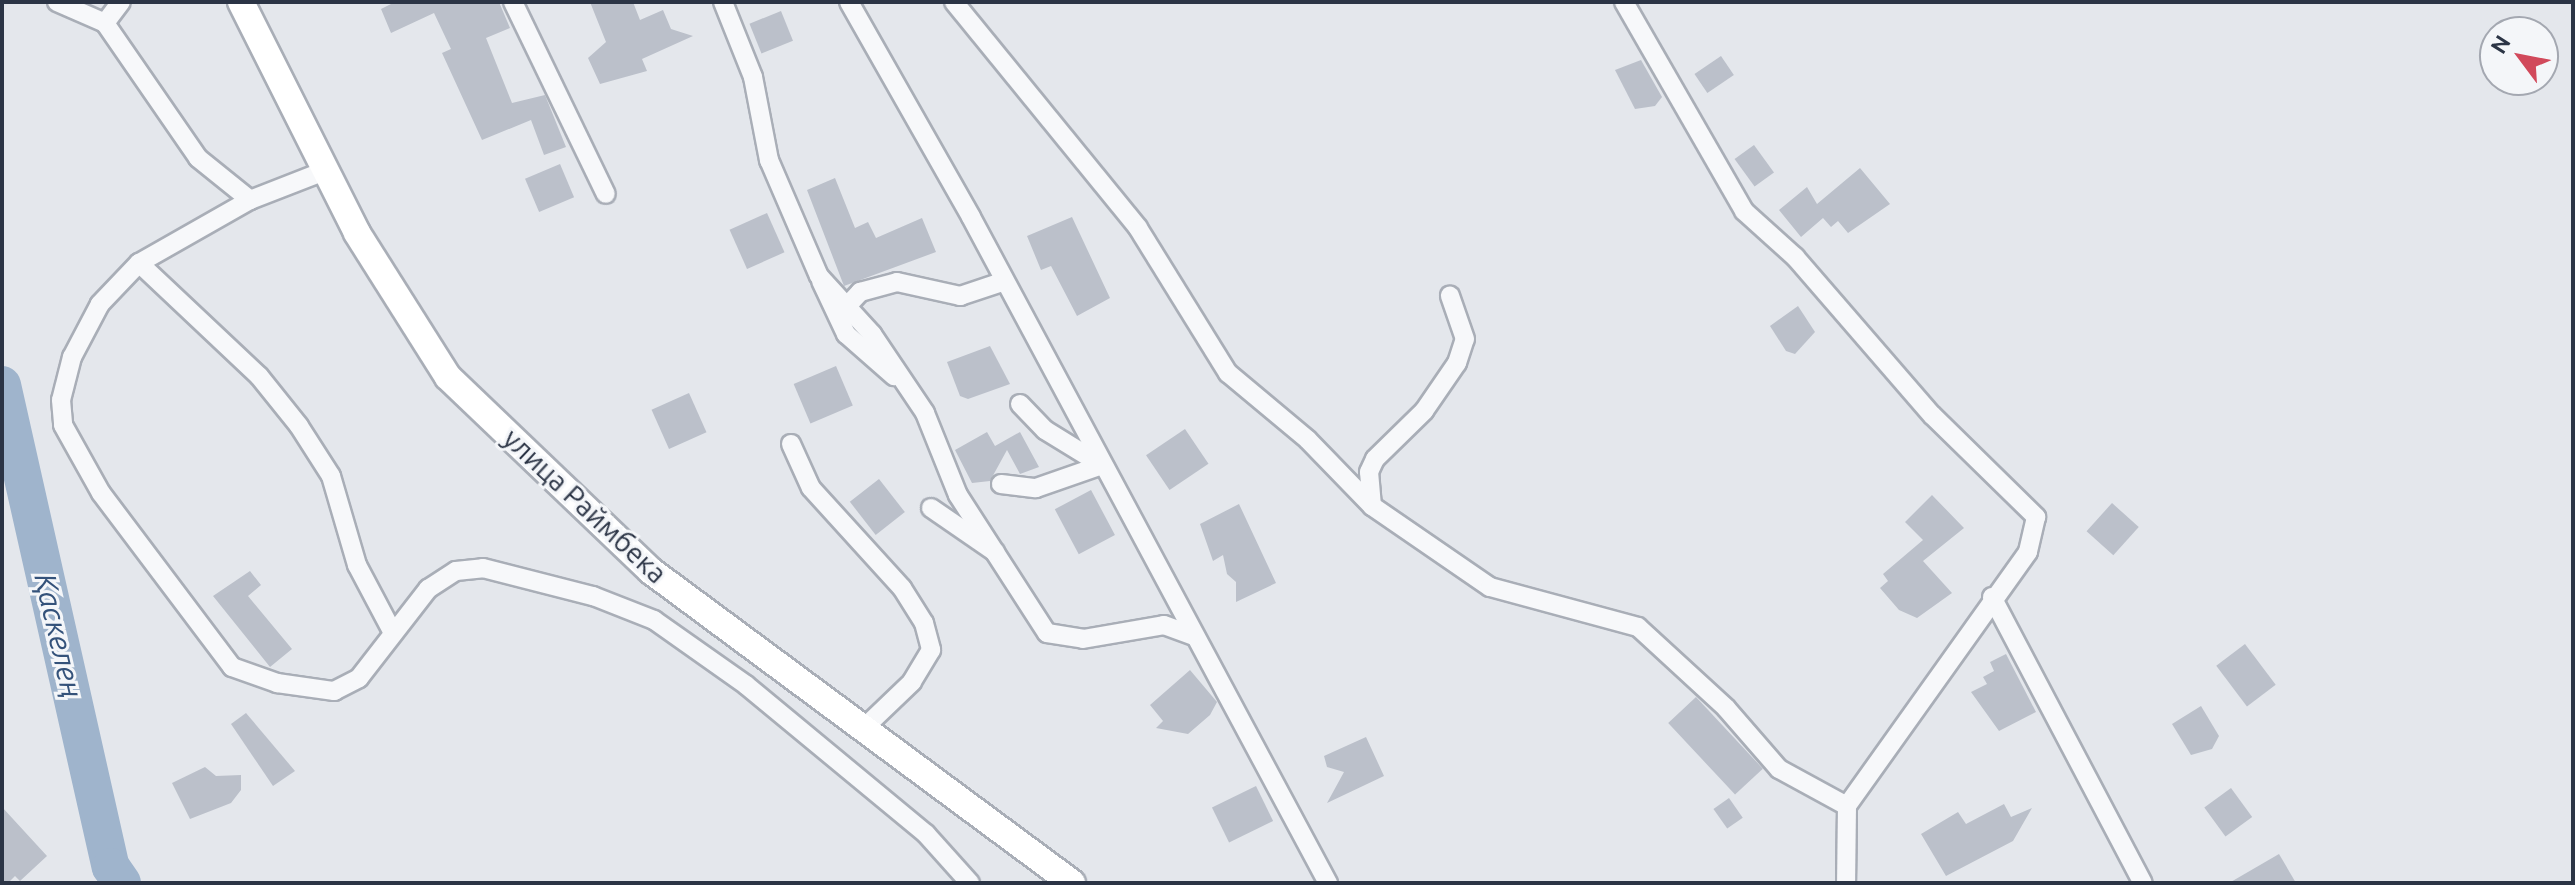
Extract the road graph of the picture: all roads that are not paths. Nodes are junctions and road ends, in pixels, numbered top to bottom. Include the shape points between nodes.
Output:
1 (57, 2) edge
2 (121, 2) edge
3 (241, 2) edge
4 (513, 2) edge
5 (723, 2) edge
6 (849, 2) edge
7 (954, 2) edge
8 (1624, 2) edge
9 (105, 23) junction
10 (327, 170) junction
11 (606, 194) dead end
12 (250, 200) junction
13 (139, 263) junction
14 (819, 276) junction
15 (1005, 281) junction
16 (1450, 296) dead end
17 (848, 305) junction
18 (902, 382) junction
19 (1020, 404) dead end
20 (791, 444) dead end
21 (1102, 465) junction
22 (1001, 484) dead end
23 (1372, 506) junction
24 (931, 508) dead end
25 (1000, 556) junction
26 (1992, 597) junction
27 (393, 633) junction
28 (1194, 636) junction
29 (863, 729) junction
30 (1847, 806) junction
31 (970, 883) edge
32 (1072, 883) edge
33 (1328, 883) edge
34 (1846, 883) edge
35 (2143, 883) edge

1 - 9 street
2 - 9 street
3 - 10 street, улица Раймбека
4 - 11 street
5 - 14 street via 760,102 769,160
6 - 15 street
7 - 23 street via 1138,228 1228,373 1308,440
8 - 26 street via 1744,211 1795,257 1932,415 2036,517 2028,552
9 - 12 street via 198,158
10 - 12 street
10 - 29 street, улица Раймбека via 357,233 448,377 651,571
12 - 13 street
13 - 27 street via 259,376 299,426 331,476 357,565
13 - 27 street via 100,304 72,357 61,400 63,425 101,493 232,667 277,683 334,691 359,678
14 - 17 street
14 - 18 street via 846,334
15 - 17 street via 960,296 897,282 860,292
15 - 21 street
16 - 23 street via 1465,339 1457,363 1424,411 1375,459 1369,472
17 - 18 street
18 - 25 street via 925,413 958,495
19 - 21 street via 1045,430
20 - 29 street via 811,488 883,561 924,623 931,650 912,682
21 - 22 street via 1036,488
21 - 28 street
23 - 30 street via 1490,587 1638,627 1726,708 1779,769
24 - 25 street
25 - 28 street via 1036,618 1059,640 1164,625
26 - 30 street
26 - 35 street
27 - 31 street via 428,589 456,571 483,568 635,611 746,685 926,834
28 - 33 street
29 - 32 street, улица Раймбека
30 - 34 street

